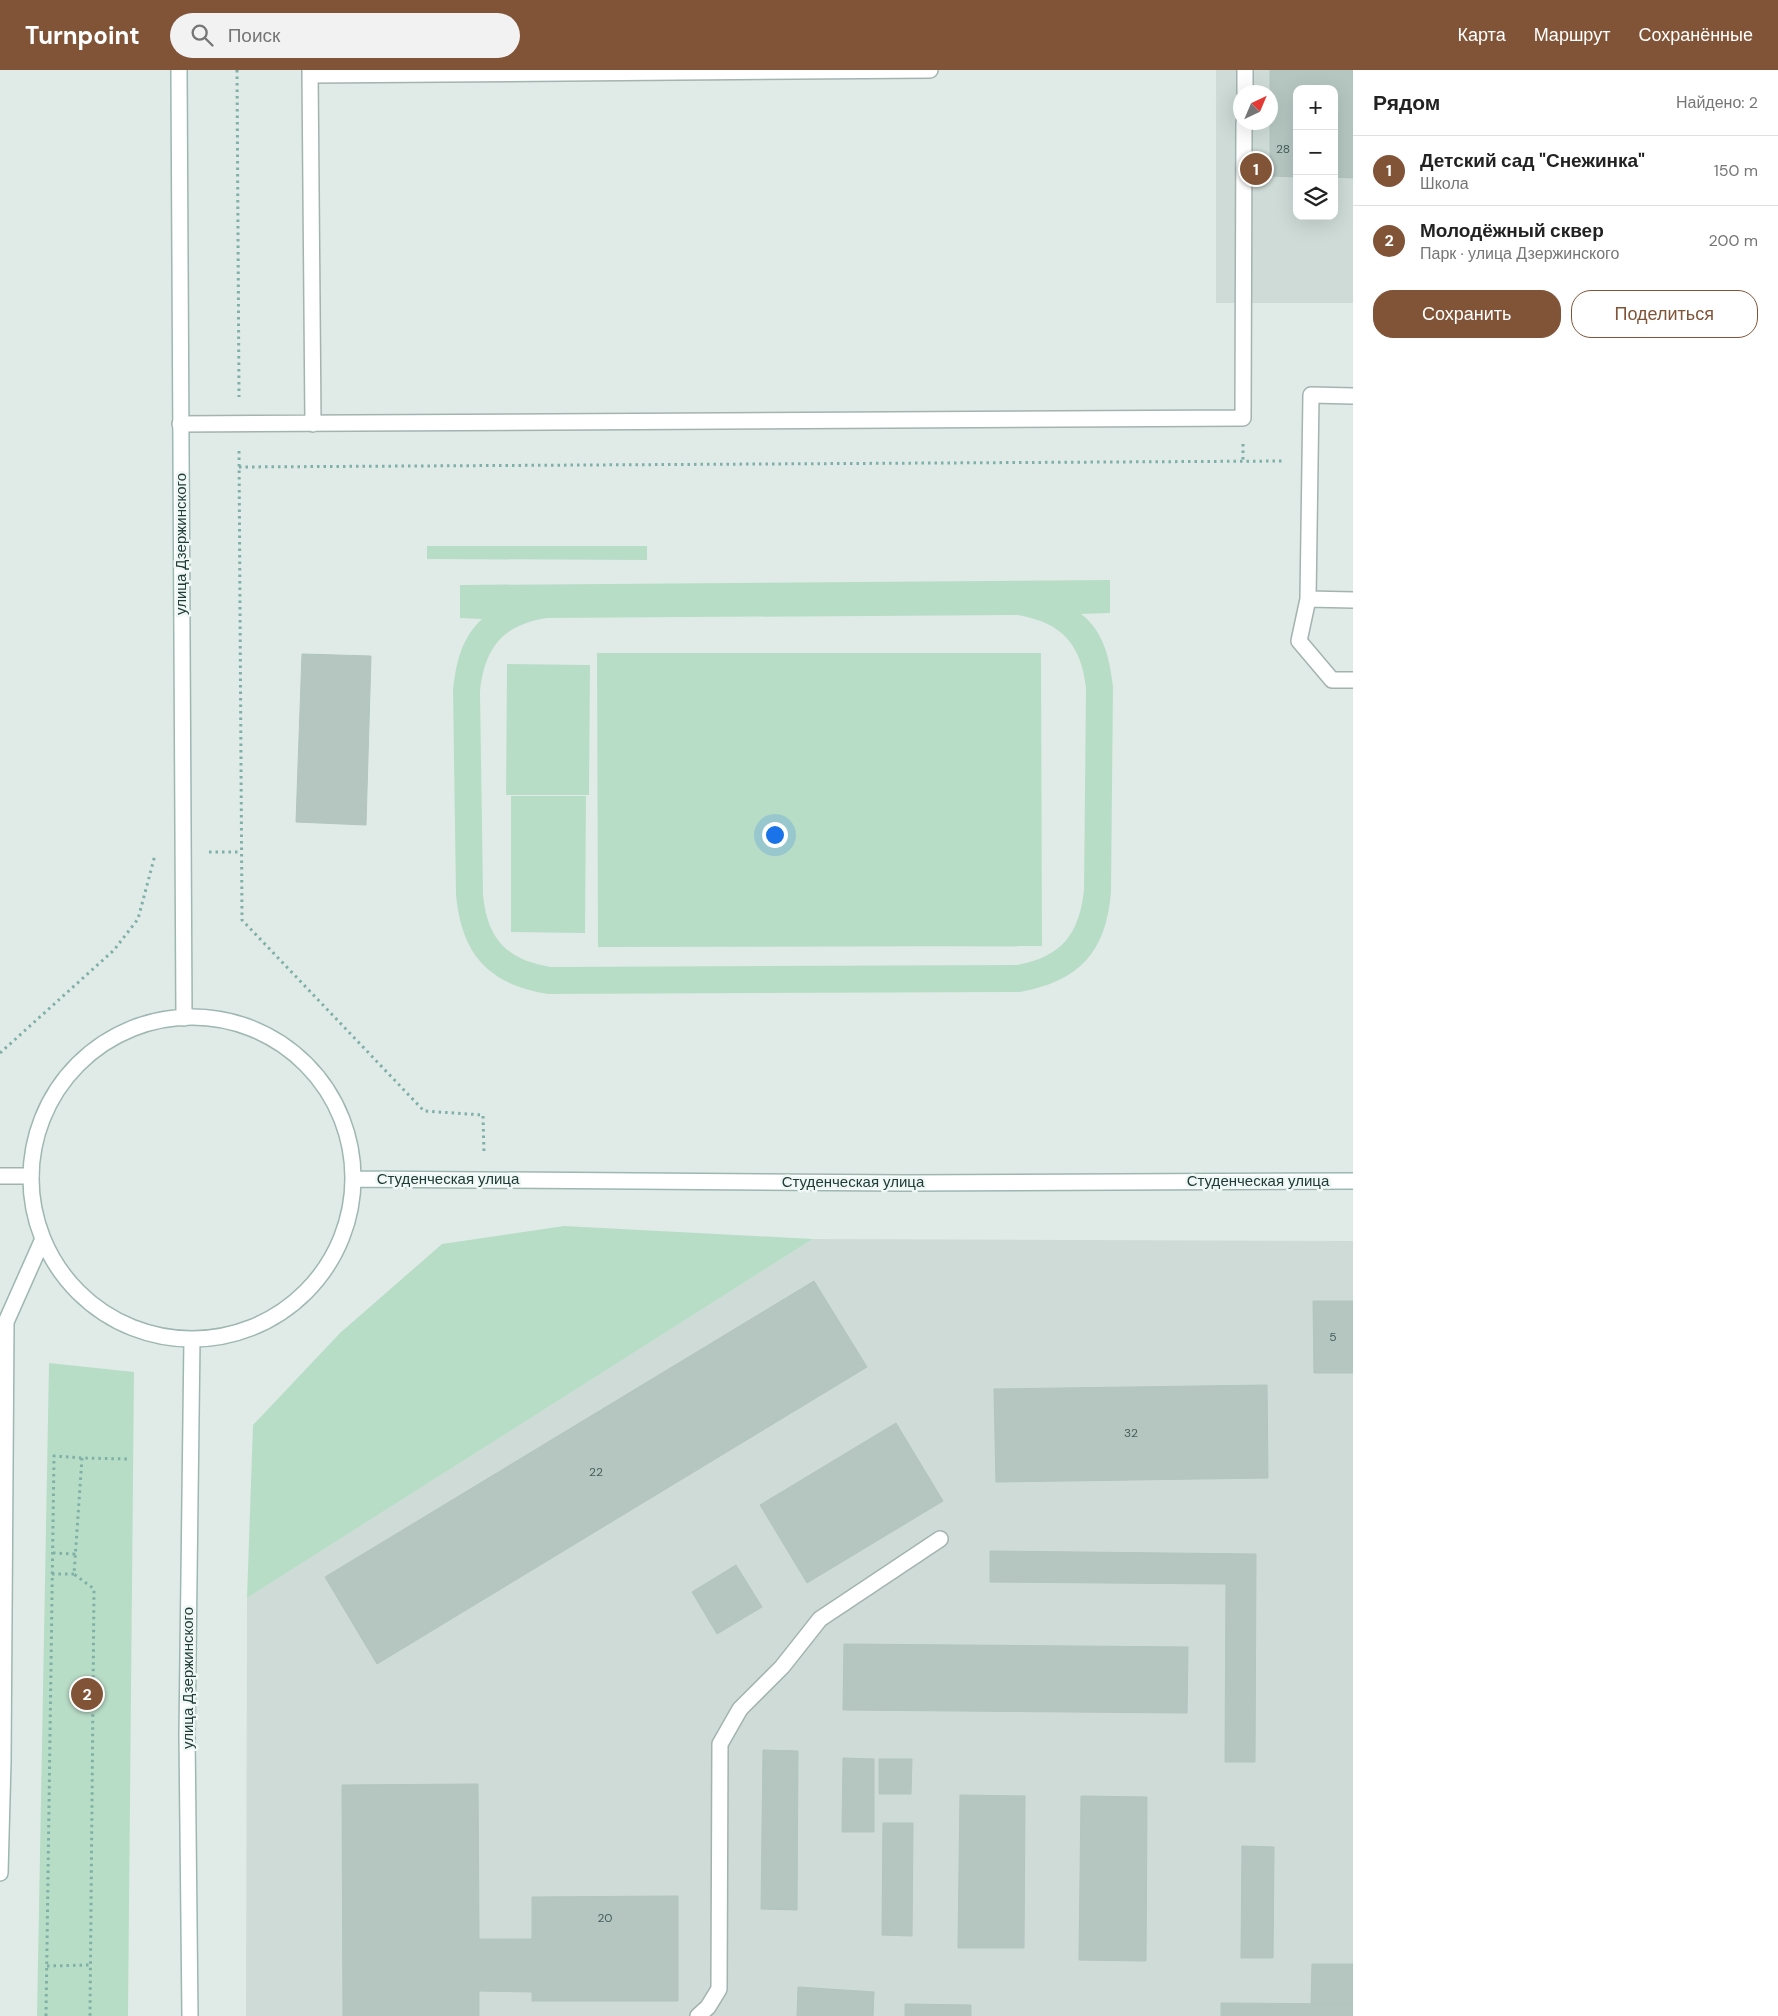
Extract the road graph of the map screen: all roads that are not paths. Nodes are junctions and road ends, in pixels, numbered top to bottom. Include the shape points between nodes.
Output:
1 (179, 70) edge
2 (930, 70) edge
3 (1245, 70) edge
4 (310, 72) edge
5 (1245, 85) edge
6 (1244, 130) edge
7 (1353, 396) edge
8 (180, 424) junction
9 (313, 424) junction
10 (1308, 599) junction
11 (1353, 600) edge
12 (1353, 680) edge
13 (184, 1018) junction
14 (0, 1176) edge
15 (31, 1176) junction
16 (353, 1179) junction
17 (1353, 1181) edge
18 (42, 1241) junction
19 (192, 1339) junction
20 (940, 1539) dead end
21 (2, 1761) edge
22 (0, 1873) edge
23 (190, 2016) edge
24 (698, 2016) edge

1 - 8 street, улица Дзержинского
2 - 4 street
3 - 5 street
4 - 9 street
6 - 9 street via 1243,418
7 - 10 street via 1311,395
8 - 9 street
8 - 13 street, улица Дзержинского
10 - 11 street
10 - 12 street via 1299,641 1332,680
13 - 15 street via 150,1022 116,1035 86,1056 61,1083 42,1115 32,1150
13 - 16 street via 199,1016 246,1026 289,1049 323,1084 345,1127
14 - 15 street
15 - 18 street via 30,1196
16 - 17 street, Студенческая улица via 905,1183
16 - 19 street via 350,1215 331,1261 300,1300 257,1327 208,1340
18 - 19 street via 69,1286 110,1319 158,1337
18 - 21 street via 6,1322
19 - 23 street, улица Дзержинского via 187,1735
20 - 24 street via 820,1619 782,1667 740,1709 720,1744 719,1989
21 - 22 street

